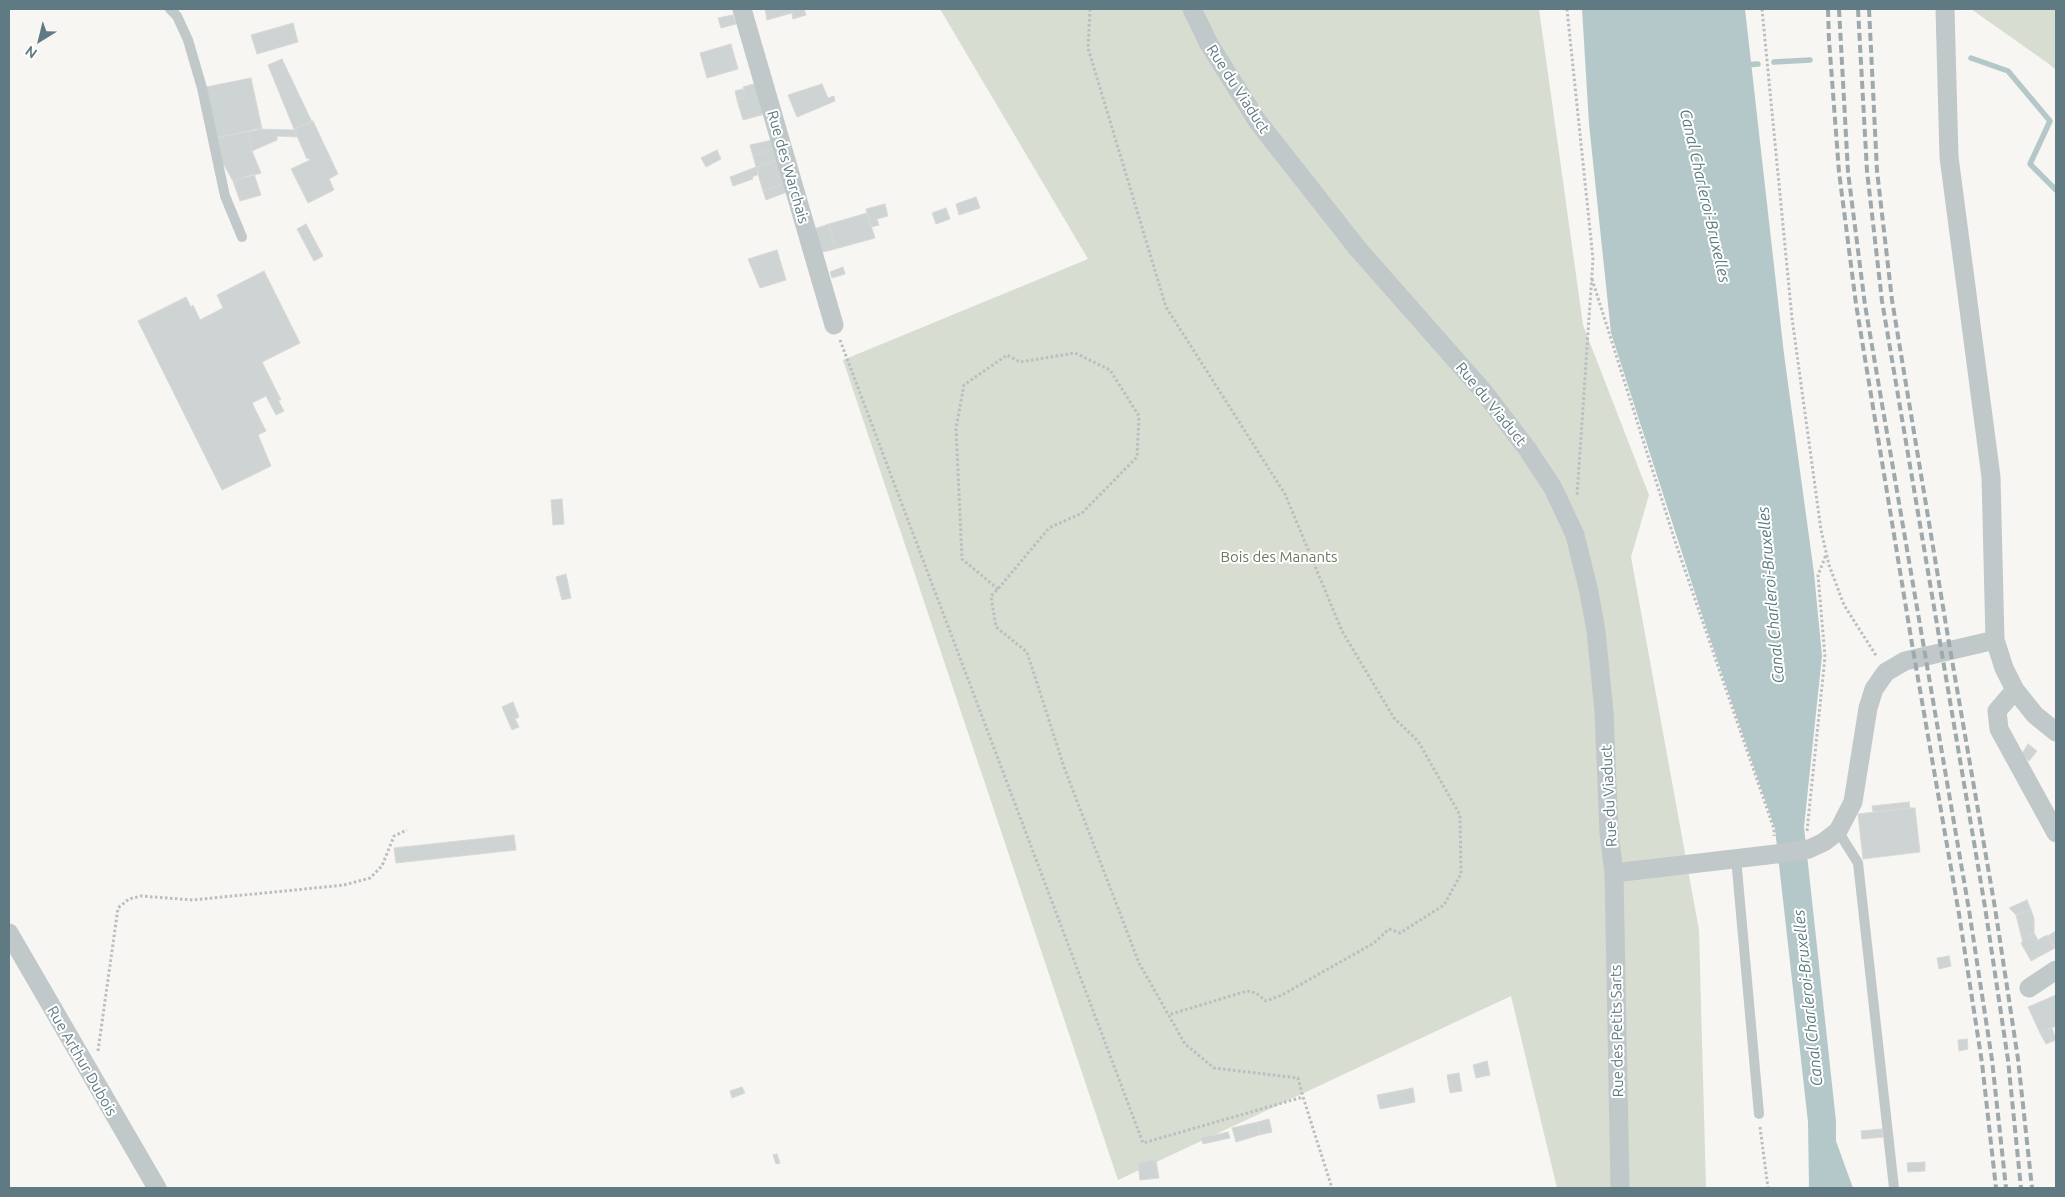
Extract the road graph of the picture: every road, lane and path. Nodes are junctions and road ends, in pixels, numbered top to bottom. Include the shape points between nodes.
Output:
1 (170, 9) edge
2 (742, 9) edge
3 (1090, 9) edge
4 (1192, 9) edge
5 (1567, 9) edge
6 (1762, 9) edge
7 (1945, 9) edge
8 (242, 237) dead end
9 (1592, 278) junction
10 (834, 326) joint
11 (1576, 506) dead end
12 (1826, 554) junction
13 (998, 588) junction
14 (1995, 640) junction
15 (1886, 672) junction
16 (2015, 690) junction
17 (2056, 732) edge
18 (1806, 827) dead end
19 (1774, 829) dead end
20 (406, 830) dead end
21 (1838, 831) junction
22 (2056, 833) edge
23 (1736, 858) junction
24 (1614, 873) junction
25 (9, 933) edge
26 (2056, 970) edge
27 (2029, 988) dead end
28 (1168, 1015) junction
29 (90, 1074) junction
30 (1303, 1097) junction
31 (1758, 1114) joint
32 (156, 1188) edge
33 (1332, 1188) edge
34 (1620, 1188) edge
35 (1768, 1188) edge
36 (1894, 1188) edge

1 - 8 lane via 177,16 188,40 202,88 225,196
2 - 10 street, Rue des Warchais
3 - 28 path via 1088,48 1166,307 1285,494 1342,631 1394,718 1418,741 1460,815 1461,874 1444,905 1400,933 1389,929 1374,943 1282,995 1266,1001 1247,991
4 - 24 street, Rue du Viaduct via 1208,44 1258,122 1358,249 1484,392 1553,488 1574,535 1596,631
5 - 9 path via 1594,259
6 - 12 path via 1792,318
7 - 14 street via 1949,157 1991,477
9 - 11 path
9 - 19 path via 1675,541
10 - 30 path via 1143,1143
12 - 15 path via 1844,605
12 - 18 path via 1818,574 1824,656
13 - 13 path via 1049,528 1082,513 1138,457 1139,416 1110,370 1075,353 1020,362 1007,355 964,385 956,428 962,559
13 - 28 path via 991,596 996,627 1027,652 1064,767 1135,954
14 - 15 street via 1905,661
14 - 16 street
15 - 21 street via 1874,689 1868,708 1854,802
16 - 17 street via 2035,715
16 - 22 street via 1998,712 1999,728
20 - 29 path via 394,836 382,866 370,878 344,885 194,900 141,896 129,899 118,908 98,1050
21 - 23 street via 1809,849
21 - 36 lane via 1858,863
23 - 24 street
23 - 31 lane
24 - 34 street, Rue des Petits Sarts
25 - 29 street, Rue Arthur Dubois
26 - 27 street
28 - 30 path via 1185,1044 1214,1068 1298,1078
29 - 32 street, Rue Arthur Dubois
30 - 33 path
31 - 35 path

